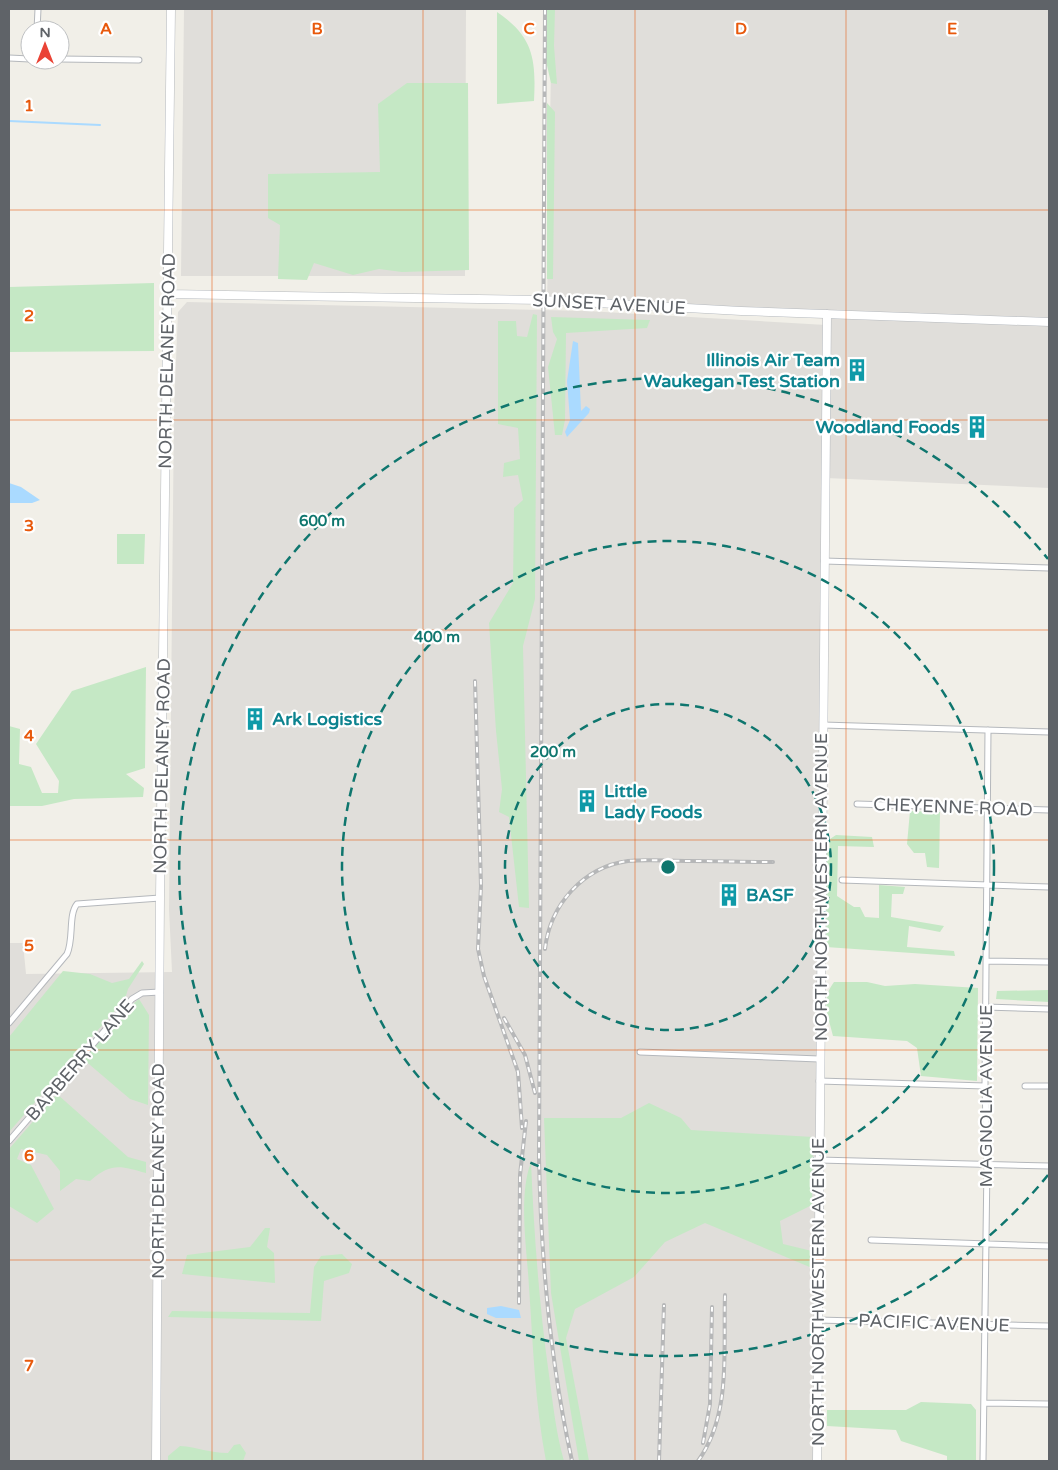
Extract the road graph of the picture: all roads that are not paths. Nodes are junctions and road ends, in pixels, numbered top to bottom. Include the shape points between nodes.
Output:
1 (172, 9) edge
2 (70, 59) edge
3 (139, 60) dead end
4 (168, 294) junction
5 (827, 314) junction
6 (1049, 322) edge
7 (824, 561) junction
8 (1049, 568) edge
9 (822, 725) junction
10 (988, 730) junction
11 (1049, 732) edge
12 (857, 804) dead end
13 (987, 808) junction
14 (1049, 810) edge
15 (842, 880) dead end
16 (986, 885) junction
17 (1049, 887) edge
18 (160, 898) junction
19 (986, 961) junction
20 (1049, 962) edge
21 (160, 992) junction
22 (985, 1007) junction
23 (1049, 1009) edge
24 (9, 1023) edge
25 (640, 1052) dead end
26 (819, 1059) junction
27 (819, 1081) junction
28 (985, 1086) junction
29 (1025, 1086) dead end
30 (1049, 1086) edge
31 (9, 1142) edge
32 (819, 1160) junction
33 (988, 1164) junction
34 (1049, 1166) edge
35 (871, 1240) dead end
36 (986, 1244) junction
37 (1049, 1246) edge
38 (818, 1320) junction
39 (984, 1325) junction
40 (1049, 1326) edge
41 (984, 1403) junction
42 (1049, 1404) edge
43 (156, 1461) edge
44 (817, 1461) edge
45 (983, 1461) edge

1 - 4 street, NORTH DELANEY ROAD
2 - 3 street
4 - 5 street, SUNSET AVENUE via 544,300
4 - 18 street, NORTH DELANEY ROAD
5 - 6 street, SUNSET AVENUE
5 - 7 street, NORTH NORTHWESTERN AVENUE
7 - 8 street
7 - 9 street, NORTH NORTHWESTERN AVENUE
9 - 10 street
9 - 26 street, NORTH NORTHWESTERN AVENUE
10 - 11 street
10 - 13 street, MAGNOLIA AVENUE
12 - 13 street, CHEYENNE ROAD
13 - 14 street, CHEYENNE ROAD
13 - 16 street, MAGNOLIA AVENUE
15 - 16 street
16 - 17 street
16 - 19 street, MAGNOLIA AVENUE
18 - 21 street, NORTH DELANEY ROAD
18 - 24 street via 77,904 73,912 72,943 67,954
19 - 20 street
19 - 22 street, MAGNOLIA AVENUE
21 - 31 street, BARBERRY LANE via 142,993 132,999
21 - 43 street, NORTH DELANEY ROAD
22 - 23 street
22 - 28 street, MAGNOLIA AVENUE
25 - 26 street
26 - 27 street, NORTH NORTHWESTERN AVENUE
27 - 28 street
27 - 32 street, NORTH NORTHWESTERN AVENUE
28 - 33 street, MAGNOLIA AVENUE
29 - 30 street
32 - 33 street
32 - 38 street, NORTH NORTHWESTERN AVENUE
33 - 34 street
33 - 36 street, MAGNOLIA AVENUE
35 - 36 street
36 - 37 street
36 - 39 street, MAGNOLIA AVENUE
38 - 39 street, PACIFIC AVENUE
38 - 44 street, NORTH NORTHWESTERN AVENUE
39 - 40 street, PACIFIC AVENUE
39 - 41 street, MAGNOLIA AVENUE
41 - 42 street
41 - 45 street, MAGNOLIA AVENUE

